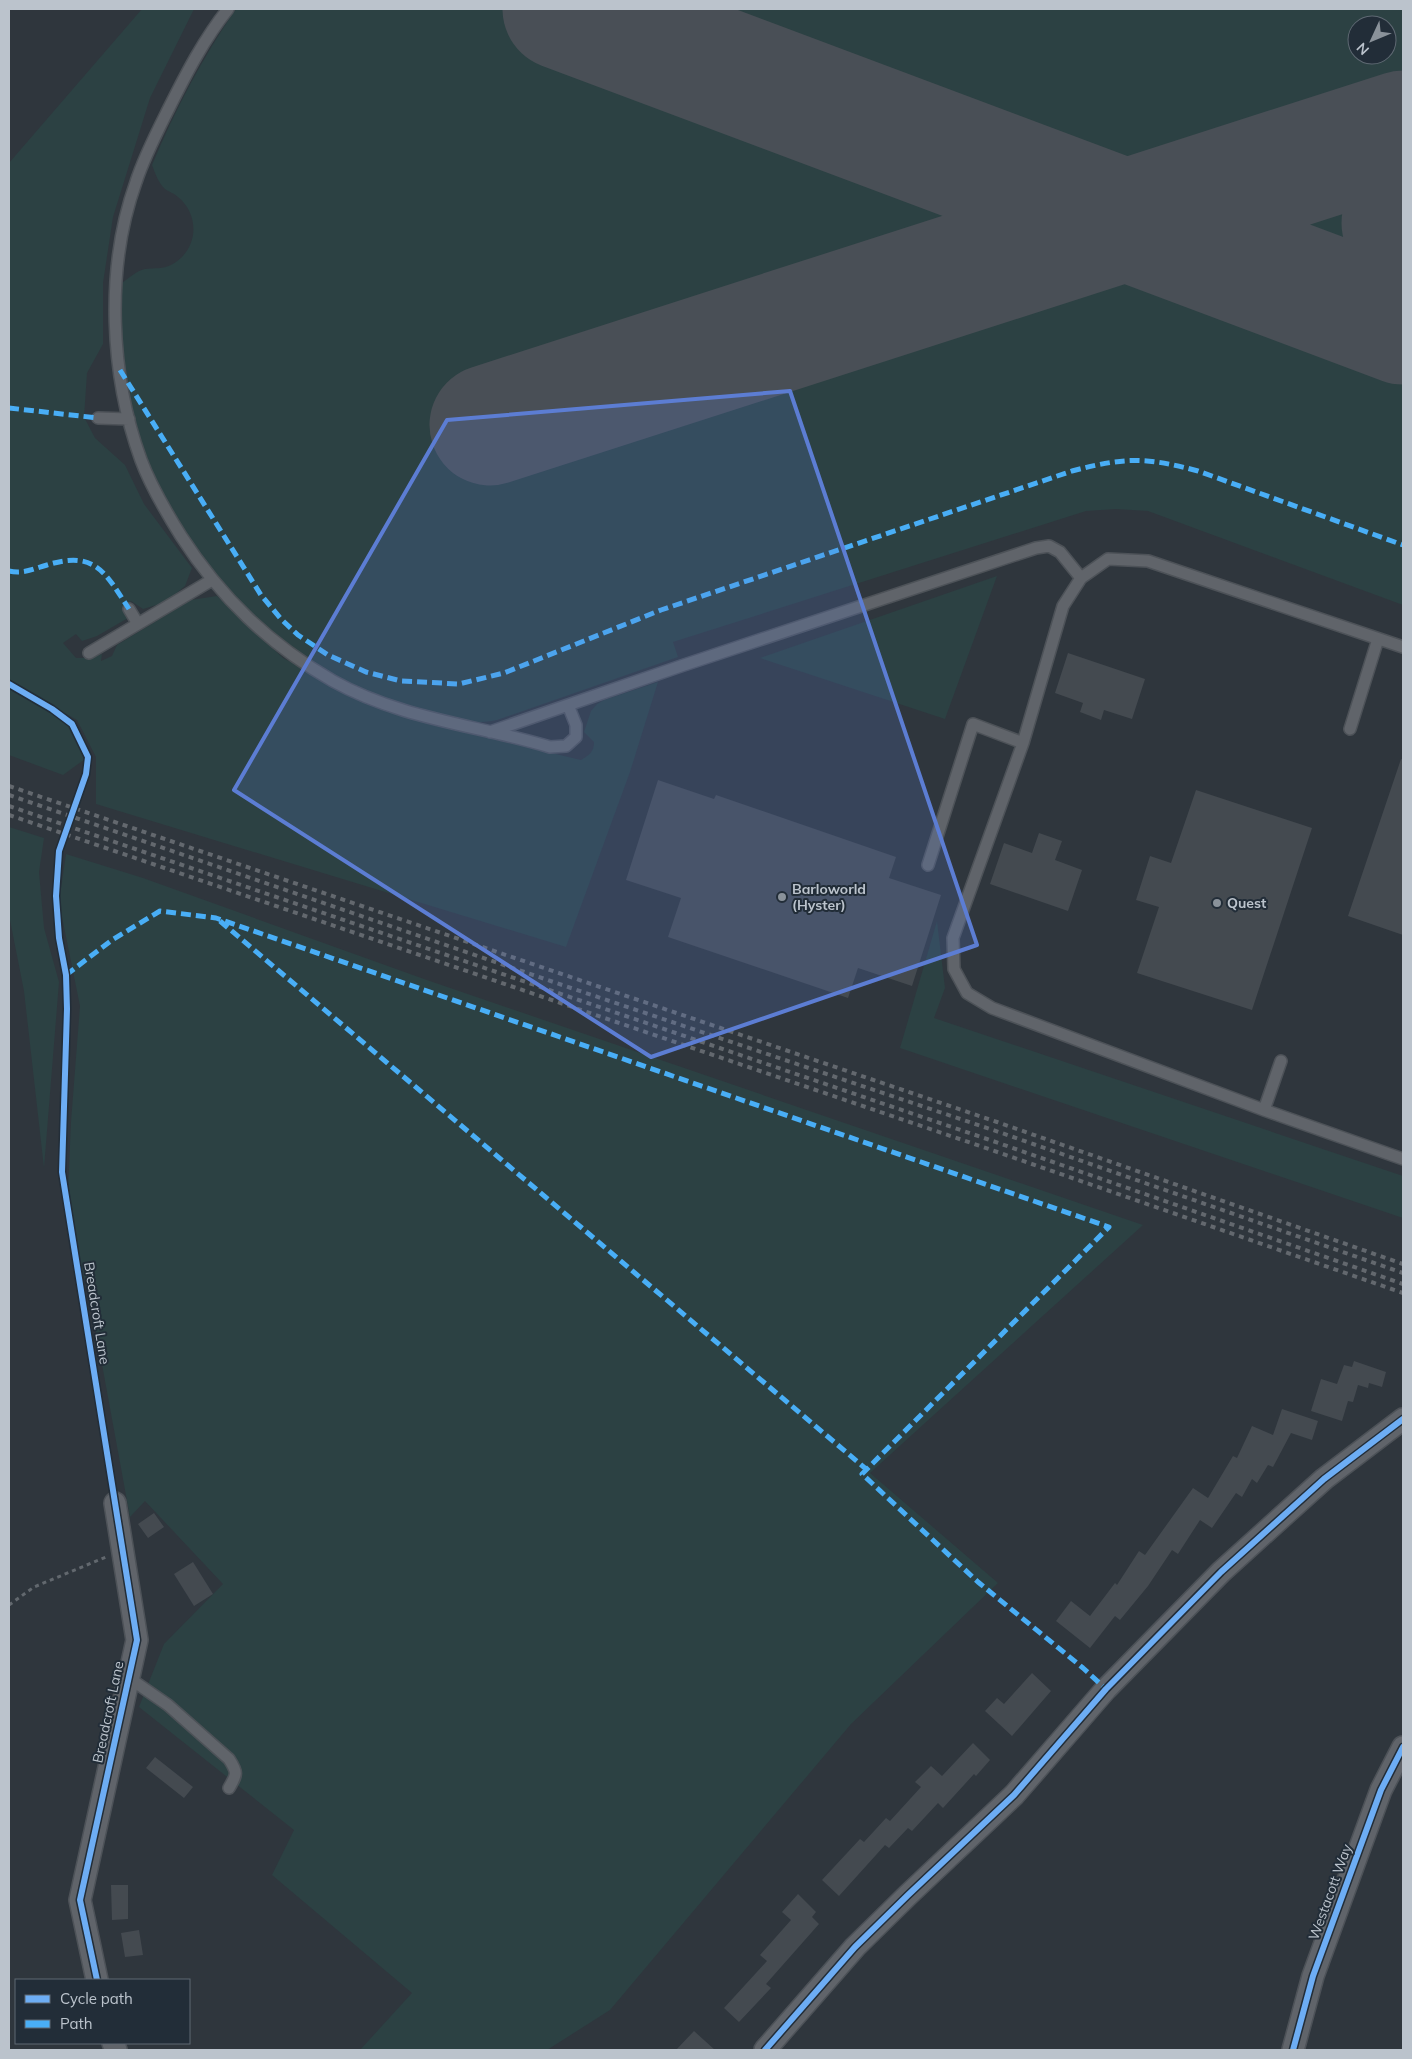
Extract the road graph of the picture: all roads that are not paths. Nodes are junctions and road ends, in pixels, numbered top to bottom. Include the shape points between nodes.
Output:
1 (228, 9) edge
2 (98, 418) dead end
3 (129, 419) junction
4 (1082, 578) junction
5 (212, 580) junction
6 (129, 609) dead end
7 (138, 624) junction
8 (1378, 638) junction
9 (1403, 647) edge
10 (89, 654) dead end
11 (568, 705) junction
12 (1350, 729) dead end
13 (488, 732) junction
14 (1023, 743) junction
15 (928, 865) dead end
16 (1281, 1061) dead end
17 (1264, 1110) junction
18 (1403, 1159) edge
19 (1403, 1419) edge
20 (115, 1503) dead end
21 (128, 1678) junction
22 (1403, 1747) edge
23 (229, 1788) dead end
24 (97, 1979) edge
25 (764, 2050) edge
26 (1293, 2050) edge

1 - 3 lane via 189,69 159,127 136,181 123,229 115,301 118,358
2 - 3 lane
3 - 5 lane via 149,480
4 - 8 lane via 1108,559 1148,561
4 - 11 lane via 1060,552 1049,546 1036,548
4 - 14 lane via 1062,606
5 - 7 lane
5 - 13 lane via 252,623 287,651 334,681 418,715
6 - 7 lane
7 - 10 lane
8 - 9 lane
8 - 12 lane
11 - 13 lane
11 - 13 lane via 577,731 566,746 550,747
14 - 15 lane via 973,724
14 - 17 lane via 953,938 954,970 968,993 992,1008
16 - 17 lane
17 - 18 lane
19 - 25 street via 1324,1479 1221,1572 1106,1689 1014,1795 856,1947
20 - 21 street, Breadcroft Lane via 137,1640
21 - 23 lane via 168,1705 228,1759 235,1768 236,1776
21 - 24 street, Breadcroft Lane via 80,1900
22 - 26 street, Westacott Way via 1380,1790 1313,1976

